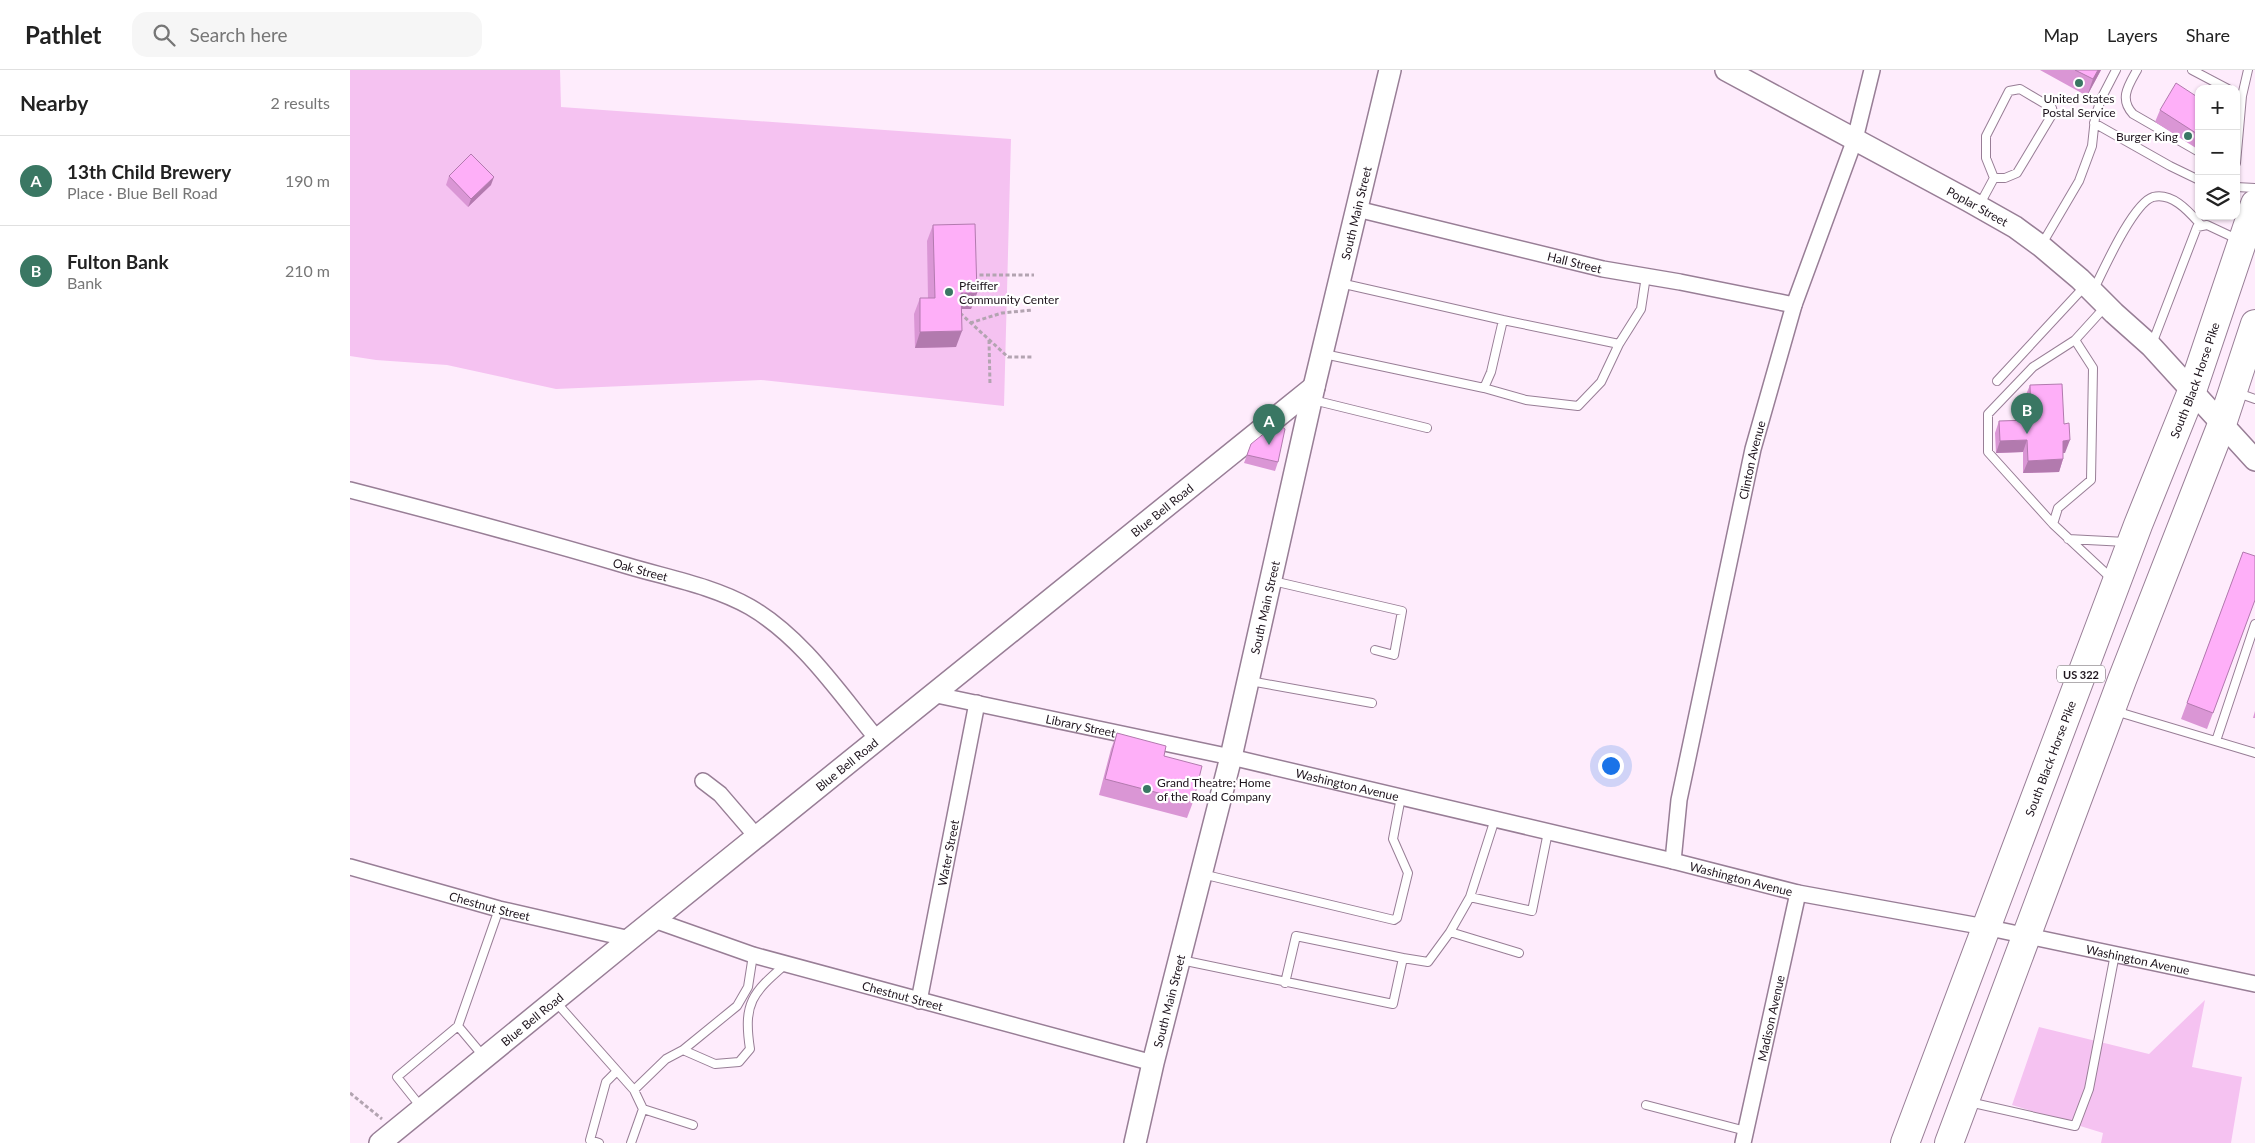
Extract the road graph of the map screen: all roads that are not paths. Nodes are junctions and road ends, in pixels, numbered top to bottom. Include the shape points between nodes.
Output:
1 (1390, 70) edge
2 (1726, 70) edge
3 (1872, 70) edge
4 (2116, 70) edge
5 (2137, 70) edge
6 (2192, 70) edge
7 (2248, 70) edge
8 (2220, 85) edge
9 (2240, 92) edge
10 (2094, 124) junction
11 (1855, 139) junction
12 (2195, 150) edge
13 (1994, 178) junction
14 (2195, 178) edge
15 (2240, 187) edge
16 (2255, 188) edge
17 (2255, 204) edge
18 (1979, 206) junction
19 (1357, 209) junction
20 (2201, 225) junction
21 (2242, 242) junction
22 (2041, 246) junction
23 (1646, 276) junction
24 (1339, 283) junction
25 (2095, 294) junction
26 (1794, 305) junction
27 (1502, 320) junction
28 (2253, 333) edge
29 (2075, 340) junction
30 (1619, 344) junction
31 (2151, 346) junction
32 (1322, 354) junction
33 (1997, 381) dead end
34 (1484, 388) junction
35 (2192, 391) junction
36 (1312, 393) junction
37 (2244, 395) edge
38 (2222, 424) junction
39 (1427, 428) dead end
40 (2255, 460) edge
41 (350, 490) edge
42 (2053, 524) junction
43 (2068, 539) junction
44 (2131, 543) junction
45 (1271, 581) junction
46 (2116, 583) junction
47 (2255, 624) edge
48 (1376, 650) dead end
49 (1248, 680) junction
50 (932, 694) junction
51 (977, 703) junction
52 (1372, 703) dead end
53 (2111, 710) junction
54 (878, 740) junction
55 (2216, 741) junction
56 (2255, 753) edge
57 (1231, 757) junction
58 (703, 781) dead end
59 (1401, 797) junction
60 (1495, 819) junction
61 (1548, 832) junction
62 (757, 837) junction
63 (1673, 861) junction
64 (350, 867) edge
65 (1201, 874) junction
66 (1798, 893) junction
67 (1470, 897) junction
68 (499, 909) junction
69 (654, 920) junction
70 (1985, 927) junction
71 (1450, 932) junction
72 (2026, 936) junction
73 (630, 939) junction
74 (1519, 952) dead end
75 (2115, 954) junction
76 (753, 955) junction
77 (1403, 958) junction
78 (1180, 960) junction
79 (786, 964) junction
80 (1285, 983) junction
81 (2255, 984) edge
82 (555, 1001) junction
83 (919, 1001) junction
84 (458, 1026) junction
85 (683, 1050) junction
86 (485, 1058) junction
87 (1153, 1063) junction
88 (616, 1072) junction
89 (634, 1090) junction
90 (1964, 1101) junction
91 (1646, 1104) dead end
92 (422, 1108) junction
93 (643, 1109) junction
94 (693, 1125) dead end
95 (388, 1137) edge
96 (1744, 1137) edge
97 (599, 1143) edge
98 (632, 1143) edge
99 (1135, 1143) edge
100 (1905, 1143) edge
101 (1949, 1143) edge

1 - 19 street, South Main Street
2 - 11 street, Poplar Street
3 - 11 street, Clinton Avenue
4 - 10 lane via 2101,99
5 - 12 lane via 2125,91 2127,108
6 - 8 lane
7 - 9 lane
10 - 14 lane
10 - 22 lane via 2092,146 2079,181
11 - 18 street, Poplar Street
11 - 26 street, Clinton Avenue
13 - 13 lane via 1986,158 1986,136 2010,91 2020,89 2052,108 2053,113 2017,173
13 - 18 lane
15 - 16 lane
17 - 21 highway, South Black Horse Pike / US 322
18 - 22 street, Poplar Street
19 - 23 street, Hall Street via 1602,269
19 - 24 street, South Main Street
20 - 21 lane
20 - 25 lane via 2186,208 2169,198 2153,198 2142,206 2126,227
20 - 31 lane via 2197,227
21 - 35 highway, South Black Horse Pike / US 322
22 - 25 street, Poplar Street
23 - 26 street, Hall Street
23 - 30 lane via 1641,309
24 - 27 lane
24 - 32 street, South Main Street
25 - 29 lane
25 - 31 street, Poplar Street
25 - 33 lane
26 - 63 street, Clinton Avenue via 1754,449 1679,800
27 - 30 lane
27 - 34 lane via 1491,372
28 - 37 highway, US 322
29 - 42 lane via 2093,368 2091,480 2058,508
29 - 42 lane via 2033,367 1988,414 1988,452
30 - 34 lane via 1602,382 1578,406 1526,400
31 - 35 street, Poplar Street
32 - 34 lane
32 - 36 street, South Main Street
35 - 38 street, Poplar Street
35 - 44 highway, South Black Horse Pike / US 322
36 - 39 lane
36 - 45 street, South Main Street
36 - 50 street, Blue Bell Road
37 - 38 highway, US 322
38 - 40 street, Poplar Street
38 - 53 highway, US 322
41 - 54 street, Oak Street via 718,592 749,606 784,631
42 - 43 lane
43 - 44 lane
43 - 46 lane
44 - 46 highway, South Black Horse Pike / US 322
45 - 48 lane via 1402,611 1394,654
45 - 49 street, South Main Street
46 - 70 highway, South Black Horse Pike / US 322
47 - 55 lane
49 - 52 lane
49 - 57 street, South Main Street
50 - 51 street, Library Street
50 - 54 street, Blue Bell Road
51 - 57 street, Library Street
51 - 83 street, Water Street
53 - 55 lane
53 - 72 highway, US 322
54 - 62 street, Blue Bell Road
55 - 56 lane
57 - 59 street, Washington Avenue
57 - 65 street, South Main Street
58 - 62 street via 720,794
59 - 60 street, Washington Avenue
59 - 65 lane via 1392,839 1408,873 1394,920
60 - 61 street, Washington Avenue
60 - 67 lane
61 - 63 street, Washington Avenue
61 - 67 lane via 1532,911
62 - 69 street, Blue Bell Road
63 - 66 street, Washington Avenue
64 - 68 street, Chestnut Street
65 - 78 street, South Main Street
66 - 70 street, Washington Avenue
66 - 96 street, Madison Avenue
67 - 71 lane
68 - 73 street, Chestnut Street
68 - 84 lane
69 - 73 street, Blue Bell Road
69 - 76 street, Chestnut Street
70 - 72 street, Washington Avenue
70 - 100 highway, South Black Horse Pike / US 322
71 - 74 lane
71 - 77 lane via 1428,962
72 - 75 street, Washington Avenue
72 - 90 highway, US 322
73 - 82 street, Blue Bell Road
75 - 81 street, Washington Avenue
75 - 90 lane via 2089,1089 2075,1126
76 - 79 street, Chestnut Street
76 - 85 lane via 748,987 737,1006
77 - 80 lane via 1393,1004
77 - 80 lane via 1296,936
78 - 80 lane
78 - 87 street, South Main Street
79 - 83 street, Chestnut Street
79 - 85 lane via 761,985 749,1004 750,1049 738,1062 715,1064
82 - 86 street, Blue Bell Road
82 - 88 lane
83 - 87 street, Chestnut Street
84 - 86 lane
84 - 92 lane via 397,1077
85 - 89 lane via 666,1059
86 - 92 street, Blue Bell Road
87 - 99 street, South Main Street
88 - 89 lane
88 - 97 lane via 606,1082 590,1140
89 - 93 lane
90 - 101 highway, US 322
91 - 96 lane
92 - 95 street, Blue Bell Road
93 - 94 lane
93 - 98 lane

